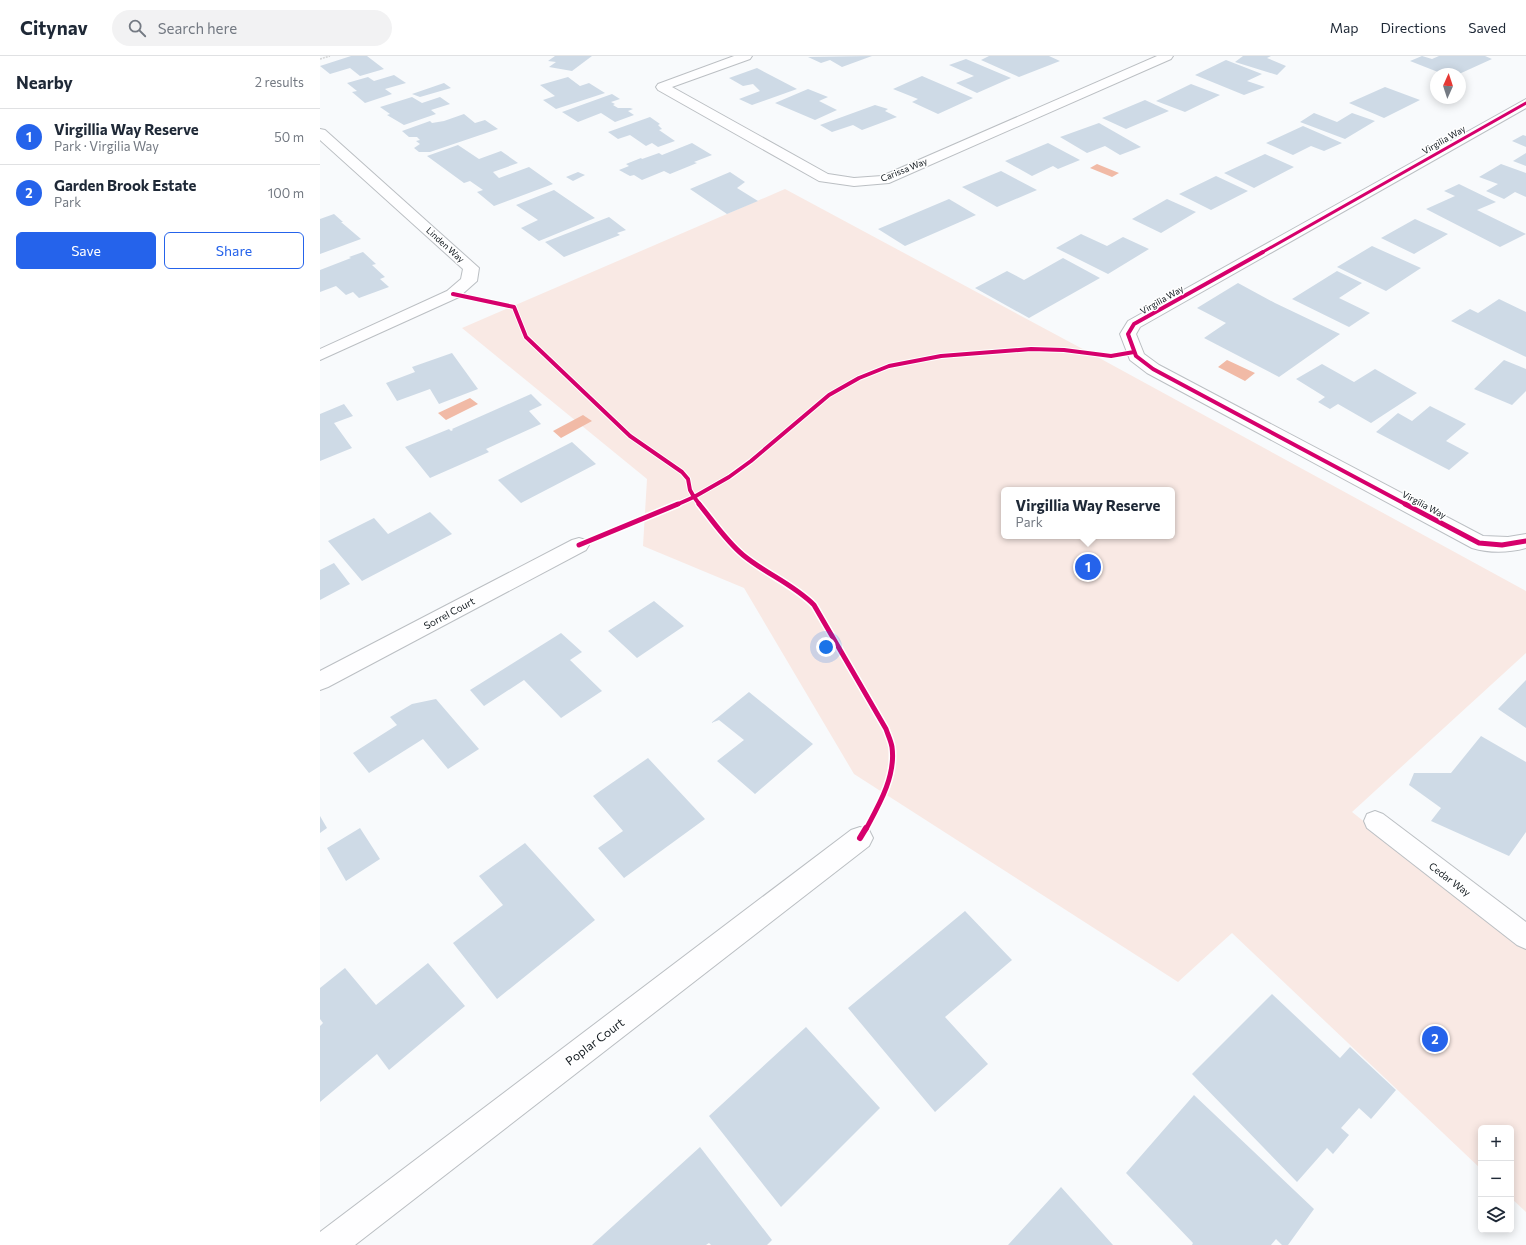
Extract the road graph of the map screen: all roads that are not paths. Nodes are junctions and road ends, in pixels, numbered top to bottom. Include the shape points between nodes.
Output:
1 (746, 56) edge
2 (1167, 56) edge
3 (1526, 103) edge
4 (320, 134) edge
5 (320, 355) edge
6 (1526, 541) edge
7 (578, 545) dead end
8 (320, 681) edge
9 (1375, 822) dead end
10 (860, 838) dead end
11 (1526, 936) edge
12 (329, 1245) edge

1 - 2 street, Carissa Way via 662,87 824,178 854,182 884,180
3 - 6 street, Virgilia Way via 1134,324 1128,334 1136,356 1153,369 1479,543 1515,545
4 - 5 street, Linden Way via 471,268 469,281 453,294
7 - 8 street, Sorrel Court
9 - 11 lane, Cedar Way
10 - 12 street, Poplar Court

